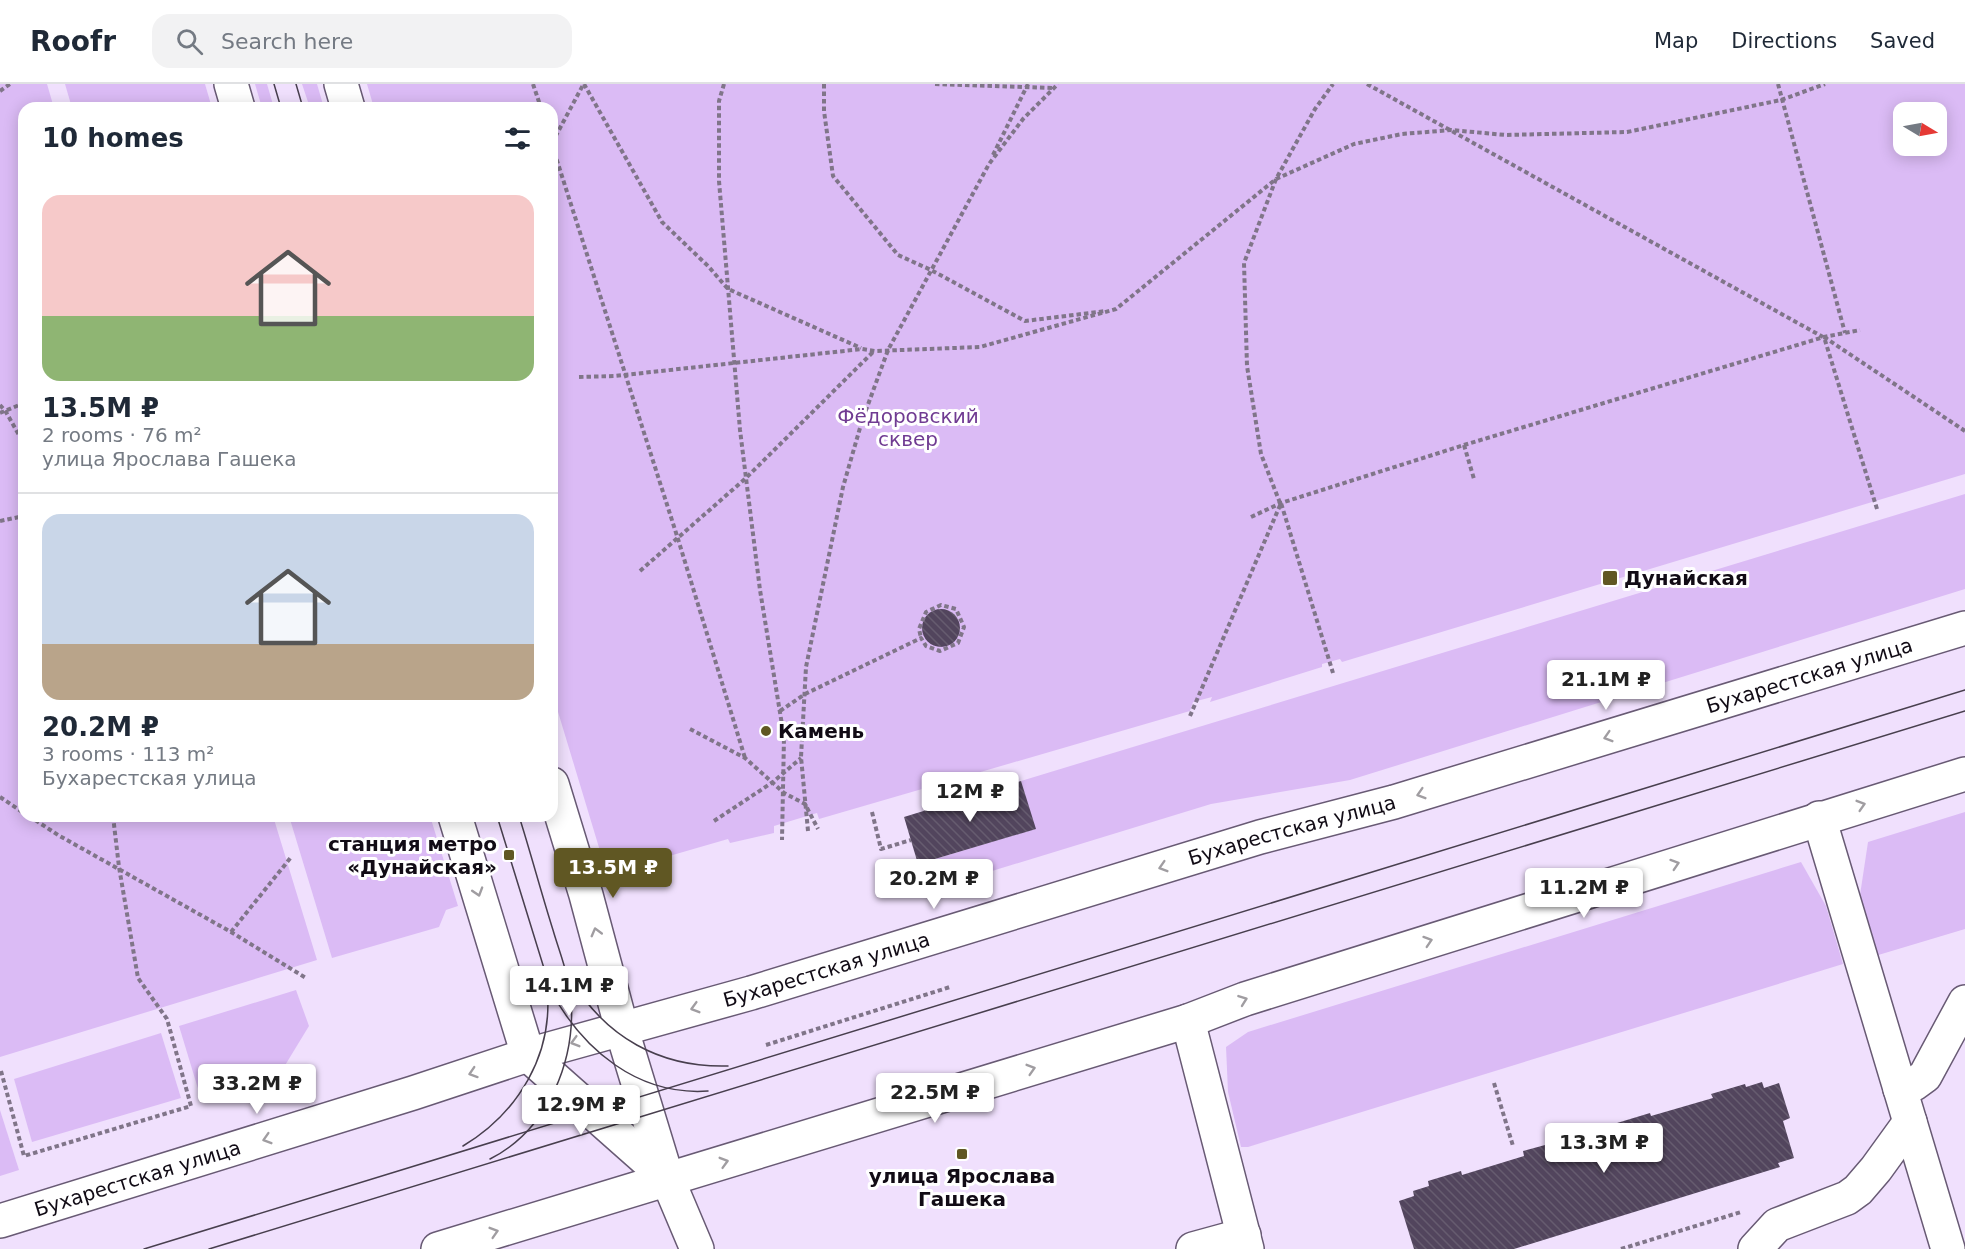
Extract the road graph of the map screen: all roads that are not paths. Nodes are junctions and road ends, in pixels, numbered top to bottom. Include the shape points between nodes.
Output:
1 (231, 84) edge
2 (340, 84) edge
3 (236, 102) edge
4 (346, 102) edge
5 (1965, 628) edge
6 (1965, 774) edge
7 (558, 804) edge
8 (1819, 818) junction
9 (457, 822) edge
10 (1965, 1002) edge
11 (1188, 1021) junction
12 (622, 1029) junction
13 (528, 1055) junction
14 (1900, 1089) junction
15 (1910, 1122) junction
16 (668, 1178) junction
17 (0, 1221) edge
18 (1246, 1242) edge
19 (1965, 1244) edge
20 (438, 1249) edge
21 (697, 1249) edge
22 (1193, 1249) edge
23 (1755, 1249) edge
24 (1948, 1249) edge

1 - 3 street
2 - 4 street
5 -> 12 street, Бухарестская улица via 1394,802 1260,837
8 -> 6 street
12 -> 7 street
11 -> 8 street via 1245,999
8 - 14 street
9 -> 13 street
10 - 14 street via 1925,1076
16 -> 11 street
11 - 18 street
12 -> 13 street, Бухарестская улица
12 - 16 street
13 - 16 street
13 -> 17 street, Бухарестская улица
14 - 15 street
15 - 23 street via 1858,1190 1777,1225
15 - 24 street
20 -> 16 street
16 - 21 street
18 - 22 street
19 - 24 street

